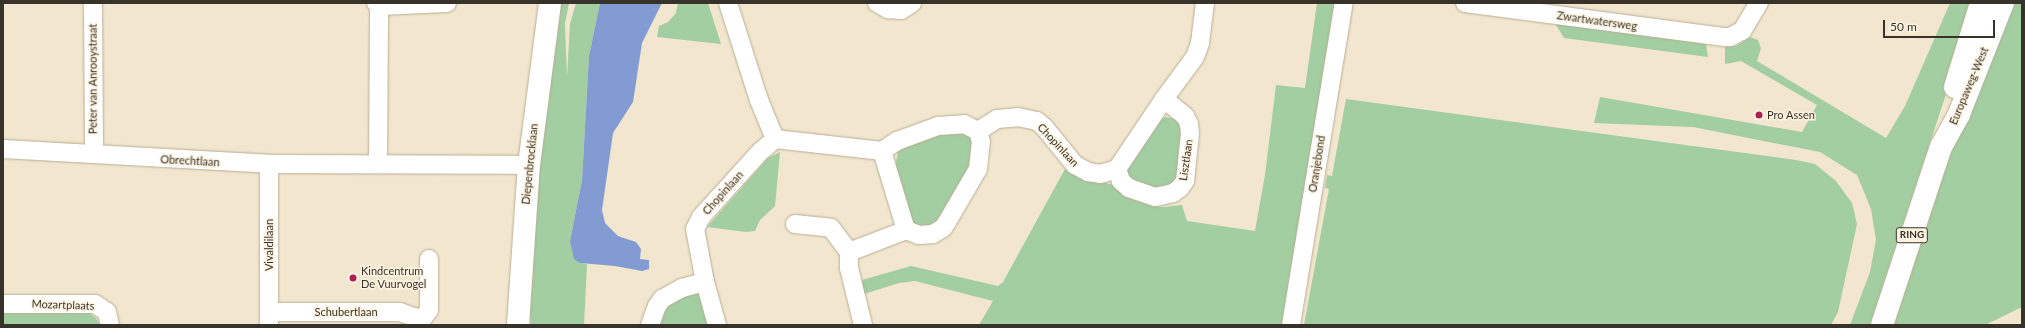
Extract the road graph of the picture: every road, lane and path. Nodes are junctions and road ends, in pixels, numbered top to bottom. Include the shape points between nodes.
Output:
1 (93, 3) edge
2 (447, 3) edge
3 (550, 3) edge
4 (728, 3) edge
5 (877, 3) edge
6 (912, 3) edge
7 (1205, 3) edge
8 (1344, 3) edge
9 (1465, 3) edge
10 (1759, 3) edge
11 (1981, 3) edge
12 (2003, 3) edge
13 (378, 4) edge
14 (1164, 99) junction
15 (978, 131) junction
16 (775, 139) junction
17 (1942, 145) junction
18 (3, 149) edge
19 (882, 151) junction
20 (94, 154) junction
21 (269, 164) junction
22 (378, 164) junction
23 (529, 165) junction
24 (1116, 169) junction
25 (795, 224) dead end
26 (906, 230) junction
27 (849, 252) junction
28 (429, 259) dead end
29 (705, 282) junction
30 (3, 304) edge
31 (269, 319) edge
32 (420, 323) edge
33 (110, 325) edge
34 (518, 325) edge
35 (650, 325) edge
36 (717, 325) edge
37 (863, 325) edge
38 (1291, 325) edge
39 (1882, 325) edge

1 - 20 street, Peter van Anrooystraat
2 - 13 street
3 - 23 main road, Diepenbrocklaan
4 - 16 street via 759,100
5 - 6 street via 888,9 901,10
7 - 14 street via 1198,50 1191,64
8 - 38 street, Oranjebond
9 - 10 street, Zwartwatersweg via 1627,26 1730,37 1742,31
11 - 17 main road, Europaweg-West / RING via 1948,110
12 - 17 main road, Europaweg-West / RING via 1959,114
13 - 22 street
14 - 24 street
14 - 24 street, Lisztlaan via 1185,116 1189,124 1185,181 1180,188 1166,196 1148,196 1129,188 1121,180
15 - 19 street via 964,124 938,126 896,141
15 - 24 street, Chopinlaan via 992,121 1004,117 1031,119 1044,127 1081,169 1095,174
15 - 26 street via 981,142 978,169 944,228 927,236
16 - 19 street
16 - 29 street, Chopinlaan via 760,152 698,223 695,236
17 - 39 main road, Europaweg-West / RING
18 - 20 street, Obrechtlaan
19 - 26 street
20 - 21 street, Obrechtlaan
21 - 22 street, Obrechtlaan
21 - 31 street, Vivaldilaan
22 - 23 street, Obrechtlaan
23 - 34 main road, Diepenbrocklaan
25 - 27 street via 831,228
26 - 27 street
27 - 37 street via 849,268
28 - 32 street, Schubertlaan via 430,310
29 - 35 street via 682,288 662,299
29 - 36 street, Chopinlaan
30 - 33 street, Mozartplaats via 95,304 107,312
31 - 32 street, Schubertlaan via 400,312 408,313

